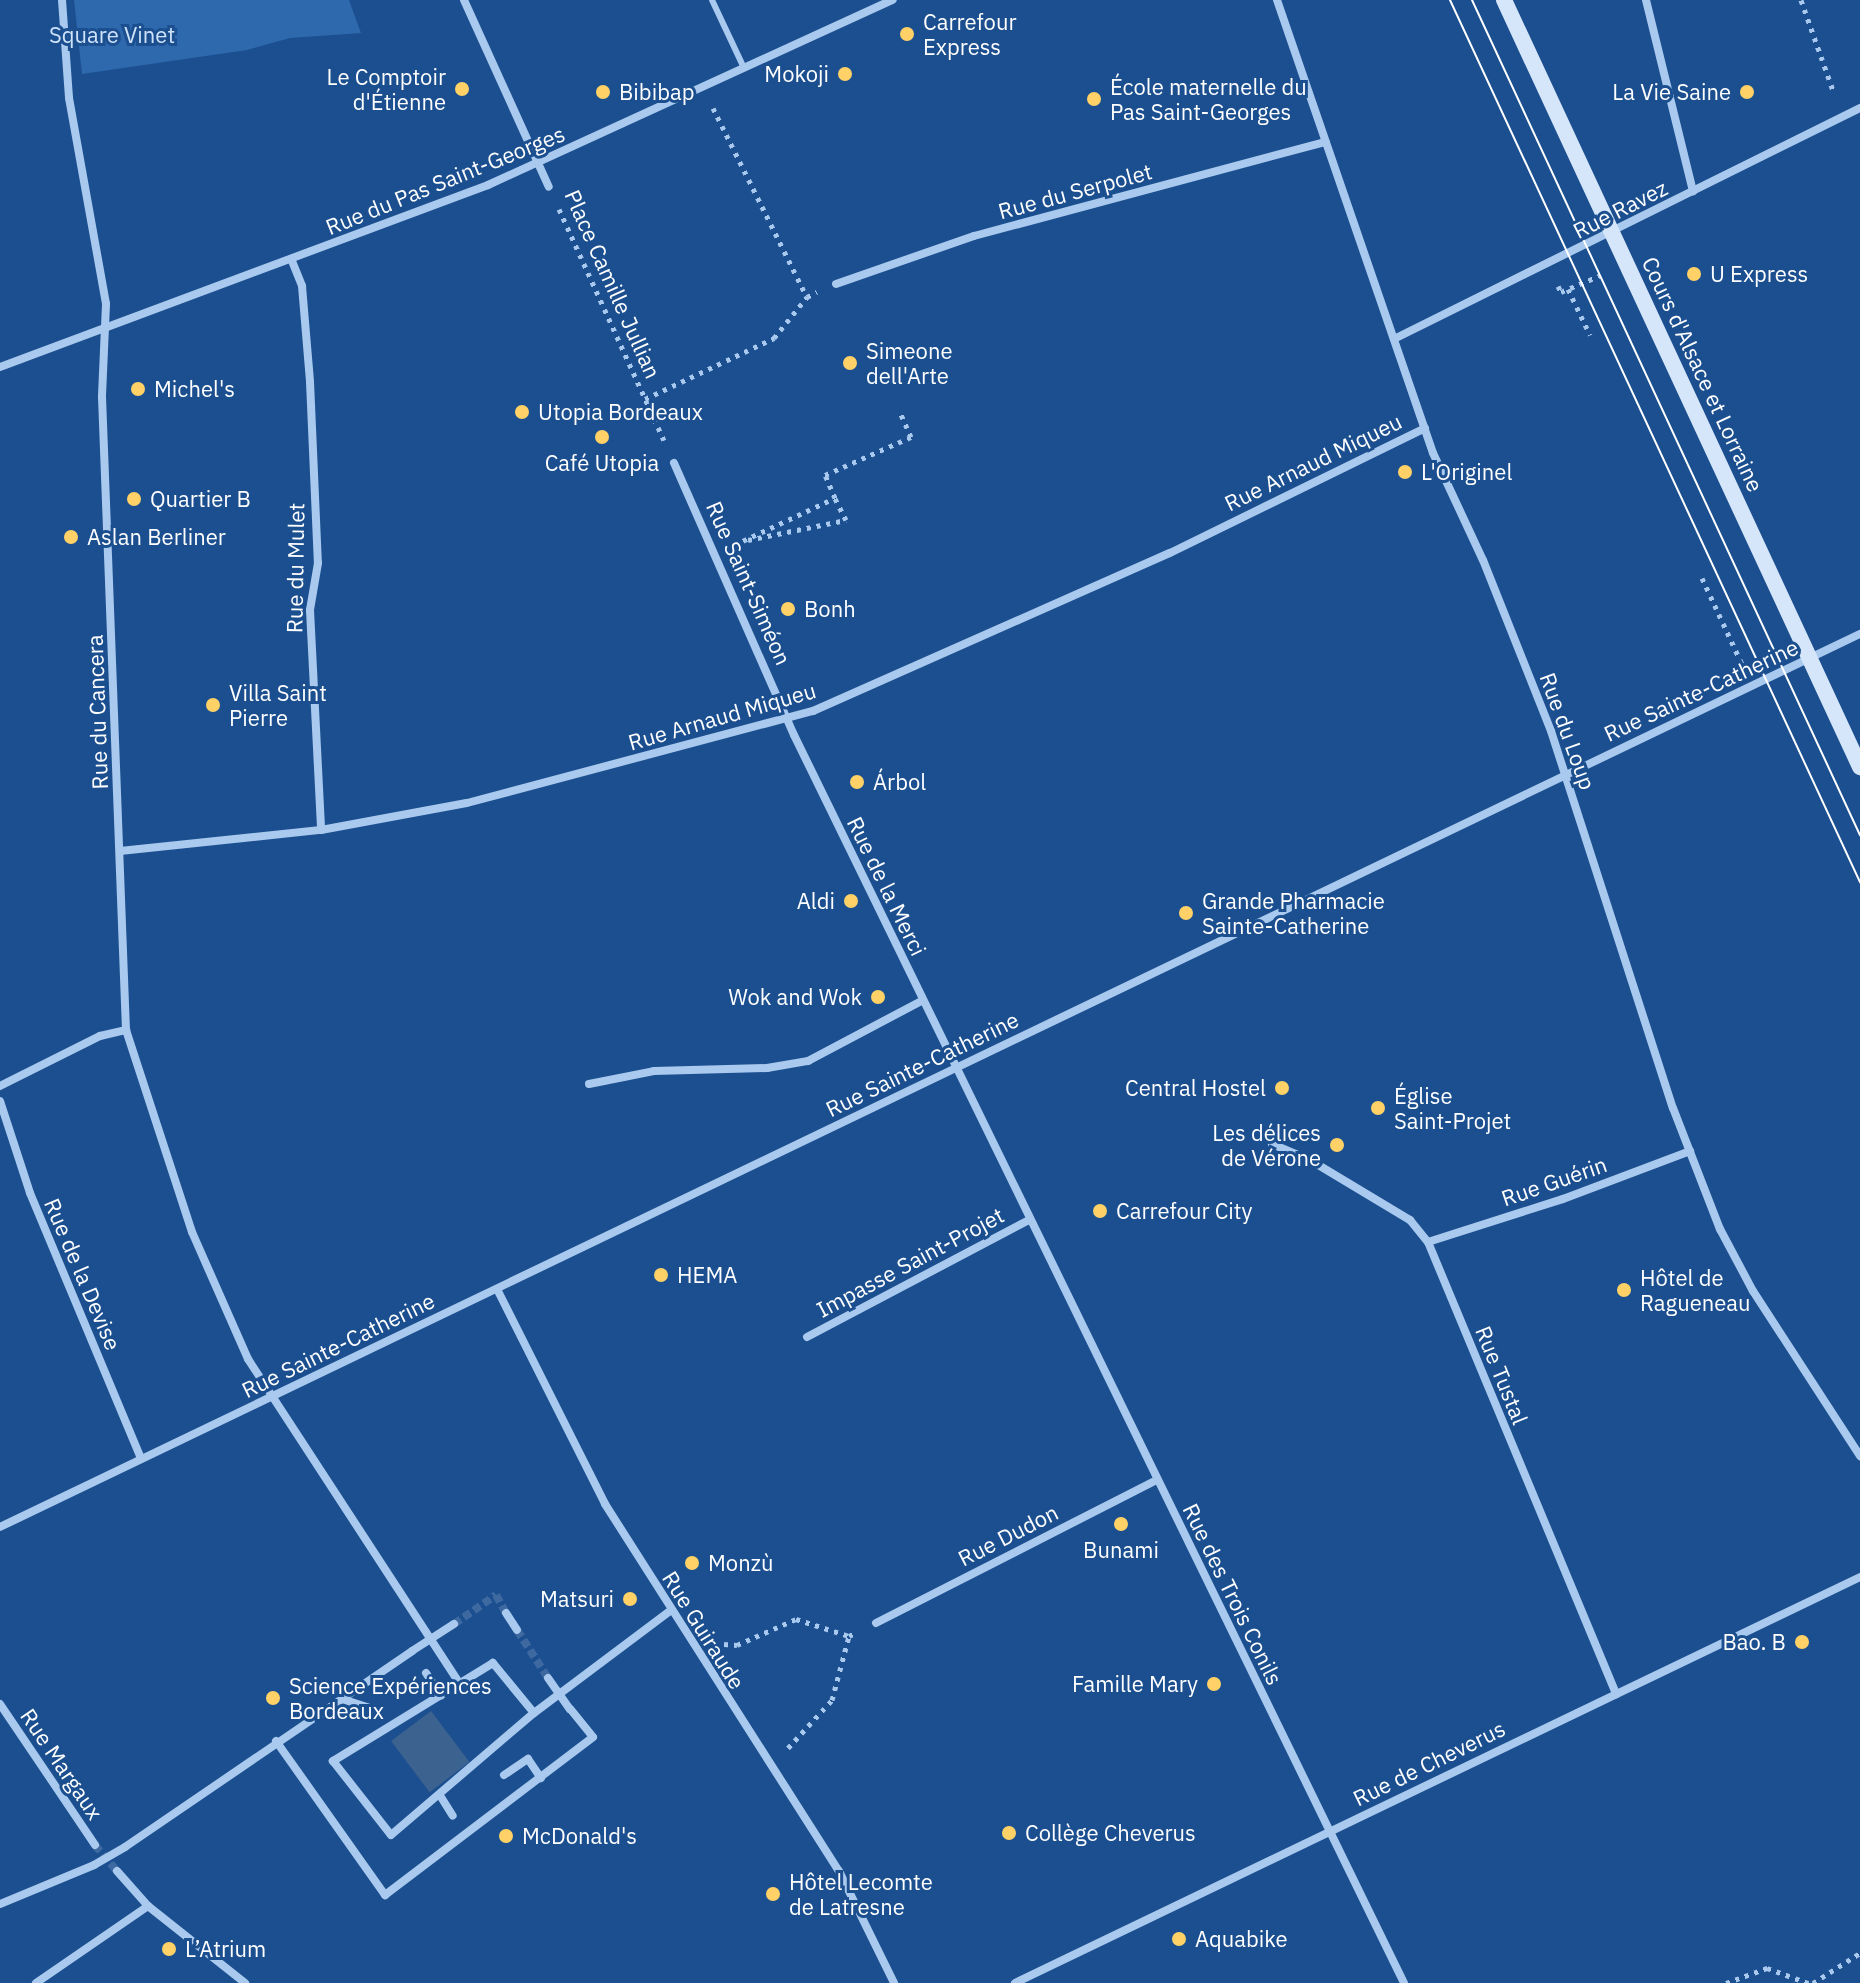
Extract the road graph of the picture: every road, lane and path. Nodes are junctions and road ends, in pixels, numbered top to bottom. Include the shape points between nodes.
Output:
1 (62, 0) edge
2 (464, 0) edge
3 (712, 0) edge
4 (893, 0) edge
5 (1277, 0) edge
6 (1504, 0) edge
7 (1646, 0) edge
8 (1801, 0) edge
9 (744, 68) junction
10 (704, 87) junction
11 (1860, 108) edge
12 (1842, 117) junction
13 (1326, 142) junction
14 (538, 163) junction
15 (549, 187) joint
16 (1693, 191) junction
17 (1613, 233) junction
18 (292, 261) junction
19 (836, 284) dead end
20 (1568, 289) dead end
21 (104, 331) junction
22 (1590, 335) dead end
23 (1394, 339) junction
24 (0, 367) edge
25 (645, 399) junction
26 (900, 412) dead end
27 (1425, 428) junction
28 (674, 463) joint
29 (835, 498) junction
30 (739, 542) junction
31 (717, 557) junction
32 (1702, 578) dead end
33 (1860, 634) edge
34 (1811, 658) junction
35 (1752, 686) junction
36 (790, 718) junction
37 (1860, 767) edge
38 (1565, 775) junction
39 (321, 830) junction
40 (120, 851) junction
41 (923, 1000) junction
42 (126, 1030) junction
43 (956, 1068) junction
44 (589, 1084) dead end
45 (0, 1086) edge
46 (0, 1101) edge
47 (1272, 1144) dead end
48 (1690, 1151) junction
49 (1029, 1220) junction
50 (1428, 1242) junction
51 (497, 1289) junction
52 (807, 1337) dead end
53 (272, 1397) junction
54 (1860, 1456) edge
55 (141, 1459) junction
56 (1157, 1480) junction
57 (0, 1527) edge
58 (1860, 1577) edge
59 (670, 1611) junction
60 (506, 1613) tunnel mouth
61 (876, 1623) dead end
62 (454, 1624) tunnel mouth
63 (517, 1630) tunnel mouth
64 (716, 1644) dead end
65 (426, 1673) dead end
66 (548, 1678) tunnel mouth
67 (460, 1684) junction
68 (1616, 1694) junction
69 (441, 1695) junction
70 (342, 1699) junction
71 (0, 1704) edge
72 (372, 1709) dead end
73 (534, 1713) junction
74 (276, 1741) junction
75 (768, 1763) junction
76 (504, 1775) dead end
77 (541, 1778) junction
78 (441, 1797) junction
79 (453, 1816) dead end
80 (1330, 1831) junction
81 (95, 1845) tunnel mouth
82 (117, 1871) tunnel mouth
83 (0, 1904) edge
84 (148, 1906) junction
85 (1860, 1953) edge
86 (36, 1983) edge
87 (245, 1983) edge
88 (894, 1983) edge
89 (1015, 1983) edge
90 (1404, 1983) edge
91 (1726, 1983) edge
92 (1810, 1983) edge

1 - 21 street, Rue du Cancera via 69,98 106,304
2 - 14 street, Place Camille Jullian
3 - 9 lane
4 - 9 street, Rue du Pas Saint-Georges
5 - 13 street, Rue du Loup
6 - 17 street, Cours d'Alsace et Lorraine
7 - 16 street
8 - 12 path
9 - 10 street, Rue du Pas Saint-Georges
10 - 14 street, Rue du Pas Saint-Georges
10 - 25 path via 807,297 774,338
11 - 12 street, Rue Ravez
12 - 16 street, Rue Ravez
13 - 19 street, Rue du Serpolet via 974,236
13 - 23 street, Rue du Loup
14 - 15 street, Place Camille Jullian
14 - 18 street, Rue du Pas Saint-Georges
15 - 25 path, Place Camille Jullian
16 - 17 street, Rue Ravez
17 - 23 street, Rue Ravez
17 - 34 street, Cours d'Alsace et Lorraine
18 - 21 street, Rue du Pas Saint-Georges
18 - 39 street, Rue du Mulet via 302,286 310,382 318,563 310,610
20 - 22 path
21 - 24 street, Rue du Pas Saint-Georges
21 - 40 street, Rue du Cancera
23 - 27 street, Rue du Loup
25 - 28 path, Place Camille Jullian
26 - 29 path via 911,437 825,475
27 - 36 street, Rue Arnaud Miqueu via 1170,553
27 - 38 street, Rue du Loup via 1483,560
28 - 31 street, Rue Saint-Siméon
29 - 30 path
29 - 30 path via 846,520
30 - 31 path
31 - 36 street, Rue Saint-Siméon
32 - 35 path
33 - 34 street, Rue Sainte-Catherine
34 - 35 street, Rue Sainte-Catherine
34 - 37 street, Cours d'Alsace et Lorraine
35 - 38 street, Rue Sainte-Catherine
36 - 39 street, Rue Arnaud Miqueu via 467,803
36 - 41 street, Rue de la Merci
38 - 43 street, Rue Sainte-Catherine
38 - 48 street, Rue du Loup
39 - 40 street, Rue Arnaud Miqueu
40 - 42 street, Rue du Cancera
41 - 43 street, Rue de la Merci
41 - 44 street via 808,1061 767,1068 654,1071
42 - 45 street via 100,1036
42 - 53 street, Rue du Cancera via 192,1232 248,1359
43 - 49 street, Rue de la Merci
43 - 51 street, Rue Sainte-Catherine
46 - 55 street, Rue de la Devise via 30,1193
47 - 50 street, Rue Tustal via 1310,1160 1410,1220
48 - 50 street, Rue Guérin
48 - 54 street, Rue du Loup via 1720,1229 1753,1291
49 - 52 street, Impasse Saint-Projet
49 - 56 street, Rue des Trois Conils
50 - 68 street, Rue Tustal
51 - 53 street, Rue Sainte-Catherine
51 - 59 street, Rue Guiraude via 605,1504
53 - 55 street, Rue Sainte-Catherine
53 - 67 street, Rue du Cancera
55 - 57 street, Rue Sainte-Catherine
56 - 61 street, Rue Dudon
56 - 80 street, Rue des Trois Conils
58 - 68 street, Rue de Cheverus
59 - 73 street
59 - 75 street, Rue Guiraude
60 - 63 street
62 - 70 street, bridge
64 - 75 path via 737,1645 796,1619 849,1636 832,1700
65 - 69 street
66 - 77 street, bridge via 593,1737
67 - 69 street
67 - 73 street via 493,1663
68 - 80 street, Rue de Cheverus
69 - 78 street via 333,1761 391,1835
70 - 72 street
70 - 74 street
71 - 81 street, Rue Margaux
73 - 78 street
74 - 77 street via 385,1895
74 - 83 street, bridge via 125,1847
75 - 88 street, Rue Guiraude via 839,1871
76 - 77 street via 528,1759
78 - 79 street
80 - 89 street, Rue de Cheverus
80 - 90 street, Rue des Trois Conils
82 - 84 street
84 - 86 street
84 - 87 street
85 - 92 path
91 - 92 path via 1767,1968

